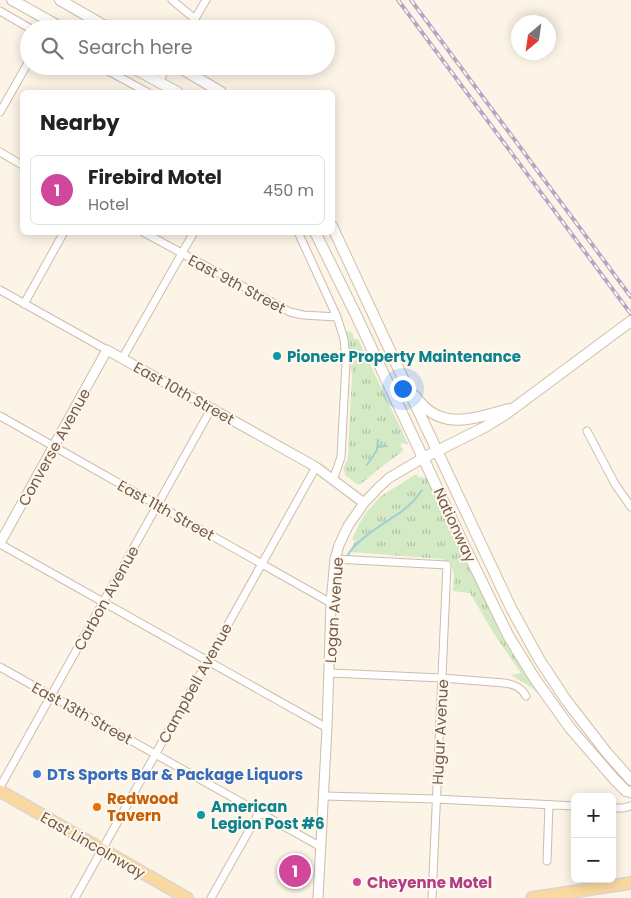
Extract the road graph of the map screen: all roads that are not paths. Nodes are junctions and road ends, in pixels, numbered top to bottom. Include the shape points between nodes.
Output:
1 (12, 0) edge
2 (60, 0) edge
3 (172, 0) edge
4 (206, 0) edge
5 (0, 11) edge
6 (195, 19) joint
7 (48, 20) edge
8 (94, 20) edge
9 (20, 22) edge
10 (21, 75) edge
11 (115, 75) edge
12 (146, 75) edge
13 (163, 75) edge
14 (192, 75) edge
15 (159, 82) junction
16 (141, 90) edge
17 (173, 90) edge
18 (218, 90) edge
19 (0, 112) edge
20 (0, 152) edge
21 (20, 164) edge
22 (335, 232) edge
23 (62, 235) edge
24 (148, 235) edge
25 (192, 235) edge
26 (299, 235) edge
27 (316, 235) edge
28 (181, 254) junction
29 (1, 292) edge
30 (24, 304) junction
31 (337, 317) junction
32 (631, 321) edge
33 (108, 350) junction
34 (122, 359) junction
35 (401, 374) junction
36 (517, 406) junction
37 (212, 409) junction
38 (0, 416) edge
39 (586, 431) dead end
40 (54, 447) junction
41 (437, 451) junction
42 (424, 458) junction
43 (316, 468) junction
44 (333, 480) junction
45 (364, 503) junction
46 (158, 505) junction
47 (631, 507) edge
48 (0, 543) edge
49 (335, 559) junction
50 (262, 564) junction
51 (103, 602) junction
52 (331, 603) junction
53 (208, 661) junction
54 (0, 667) edge
55 (330, 673) junction
56 (442, 678) junction
57 (51, 696) junction
58 (526, 696) dead end
59 (327, 728) junction
60 (155, 754) junction
61 (631, 780) edge
62 (0, 787) edge
63 (0, 791) edge
64 (631, 792) edge
65 (324, 796) junction
66 (436, 799) junction
67 (549, 805) junction
68 (571, 806) edge
69 (631, 806) edge
70 (616, 808) edge
71 (259, 813) junction
72 (320, 847) junction
73 (102, 850) junction
74 (547, 861) dead end
75 (631, 883) edge
76 (74, 898) edge
77 (187, 898) edge
78 (211, 898) edge
79 (318, 898) edge
80 (432, 898) edge
81 (532, 898) edge

1 - 7 main road
2 - 8 main road
3 - 6 street
4 - 6 street
5 - 9 street
10 - 19 street
11 - 16 street
12 - 15 main road
13 - 15 street
14 - 18 main road
15 - 17 main road
20 - 21 street
22 - 35 main road, Nationway
23 - 30 street
24 - 28 street, East 9th Street
25 - 28 street
26 - 31 street
27 - 42 main road, Nationway
28 - 31 street, East 9th Street via 290,312
28 - 34 street
29 - 30 street, East 10th Street
30 - 33 street, East 10th Street
31 - 44 street via 344,339 346,362 341,457
32 - 36 main road, Logan Avenue
33 - 34 street, East 10th Street
33 - 40 street, Converse Avenue
34 - 37 street, East 10th Street
35 - 36 main road via 421,404 446,419 472,419
35 - 41 main road, Nationway
36 - 41 main road, Logan Avenue via 485,427
37 - 43 street, East 10th Street
37 - 46 street, Carbon Avenue
38 - 40 street, East 11th Street
39 - 47 street
40 - 46 street, East 11th Street
40 - 48 street, Converse Avenue
41 - 42 main road, Logan Avenue
41 - 61 main road, Nationway via 499,584 539,659 581,720
42 - 45 street, Logan Avenue via 389,478
42 - 64 main road, Nationway via 501,622 528,669 583,744 626,791
43 - 44 street, East 10th Street
43 - 50 street, Campbell Avenue
44 - 45 street, East 10th Street
45 - 49 street, Logan Avenue via 348,526
46 - 50 street, East 11th Street
46 - 51 street, Carbon Avenue
48 - 51 street
49 - 52 street, Logan Avenue
49 - 56 street, Hugur Avenue via 447,565
50 - 52 street, East 11th Street
50 - 53 street, Campbell Avenue
51 - 53 street
51 - 57 street, Carbon Avenue
52 - 55 street, Logan Avenue
53 - 59 street
53 - 60 street, Campbell Avenue
54 - 57 street, East 13th Street
55 - 56 street
55 - 59 street, Logan Avenue
56 - 58 street via 514,684
56 - 66 street, Hugur Avenue
57 - 60 street, East 13th Street
57 - 62 street, Carbon Avenue
59 - 65 street, Logan Avenue
60 - 71 street, East 13th Street
60 - 73 street, Campbell Avenue
63 - 73 main road, East Lincolnway
65 - 66 street
65 - 72 street, Logan Avenue
66 - 67 street
66 - 80 street, Hugur Avenue
67 - 68 street
67 - 74 street
69 - 70 street
71 - 72 street, East 13th Street
71 - 78 street
72 - 79 street, Logan Avenue
73 - 76 street, Campbell Avenue
73 - 77 main road, East Lincolnway
75 - 81 main road

